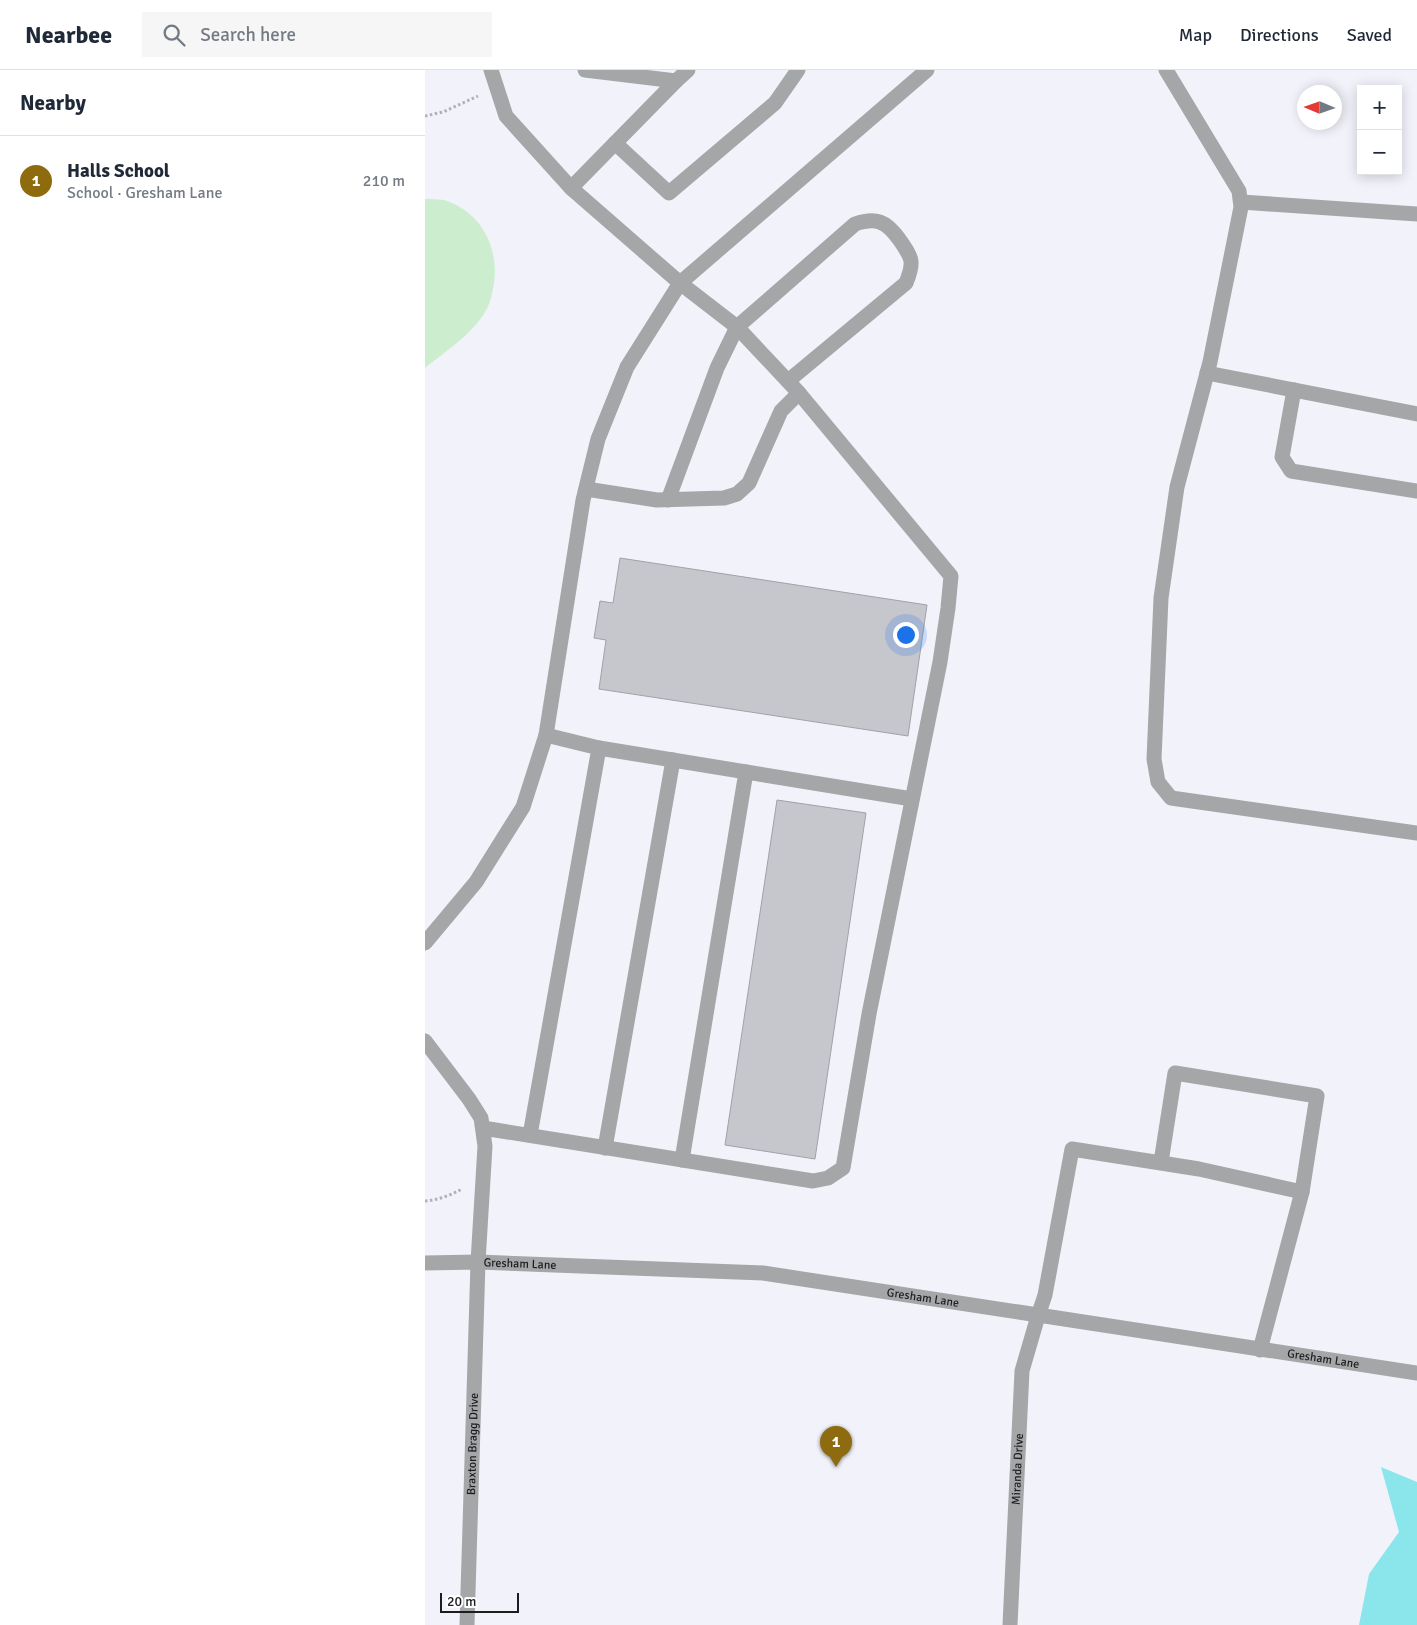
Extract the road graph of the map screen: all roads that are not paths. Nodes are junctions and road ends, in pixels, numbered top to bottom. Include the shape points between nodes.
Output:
1 (491, 70) edge
2 (585, 70) edge
3 (688, 70) edge
4 (798, 70) edge
5 (927, 70) edge
6 (1166, 70) edge
7 (677, 81) junction
8 (615, 143) junction
9 (571, 188) junction
10 (1241, 202) junction
11 (1417, 214) edge
12 (680, 283) junction
13 (737, 327) junction
14 (1207, 372) junction
15 (788, 381) junction
16 (1294, 390) junction
17 (799, 393) junction
18 (1417, 414) edge
19 (586, 489) junction
20 (1417, 491) edge
21 (668, 500) junction
22 (545, 735) junction
23 (599, 748) junction
24 (673, 760) junction
25 (746, 772) junction
26 (912, 799) junction
27 (1417, 834) edge
28 (425, 943) edge
29 (425, 1041) edge
30 (483, 1128) junction
31 (530, 1135) junction
32 (605, 1148) junction
33 (682, 1160) junction
34 (1161, 1162) junction
35 (1302, 1192) junction
36 (478, 1262) junction
37 (425, 1263) edge
38 (1038, 1316) junction
39 (1260, 1350) junction
40 (1417, 1373) edge
41 (467, 1625) edge
42 (1010, 1625) edge

1 - 9 street via 506,116
2 - 7 street
3 - 7 street
4 - 8 street via 775,103 669,193
5 - 12 street
6 - 10 street via 1239,191
7 - 8 street
8 - 9 street
9 - 12 street
10 - 11 street
10 - 14 street
12 - 13 street
12 - 19 street via 627,367 598,439
13 - 15 street
13 - 15 street via 855,224 866,220 879,221 890,227 911,256 911,270 906,283
13 - 21 street via 717,368
14 - 16 street
14 - 27 street via 1177,487 1161,598 1154,759 1158,782 1171,798
15 - 17 street
16 - 18 street
16 - 20 street via 1282,457 1291,471
17 - 21 street via 781,411 749,483 737,494 724,498
17 - 26 street via 951,576 940,662
19 - 21 street
19 - 22 street
22 - 23 street
22 - 28 street via 523,807 476,882
23 - 24 street
23 - 31 street
24 - 25 street
24 - 32 street
25 - 26 street
25 - 33 street
26 - 33 street via 869,1014 843,1168 828,1178 813,1181
29 - 30 street via 469,1099 481,1118
30 - 31 street
30 - 36 street, Braxton Bragg Drive via 485,1146
31 - 32 street
32 - 33 street
34 - 35 street
34 - 35 street via 1175,1073 1317,1096
34 - 38 street, Miranda Drive via 1072,1149 1045,1295
35 - 39 street
36 - 37 street, Gresham Lane
36 - 38 street, Gresham Lane via 763,1273
36 - 41 street, Braxton Bragg Drive
38 - 39 street, Gresham Lane
38 - 42 street, Miranda Drive via 1022,1371
39 - 40 street, Gresham Lane

